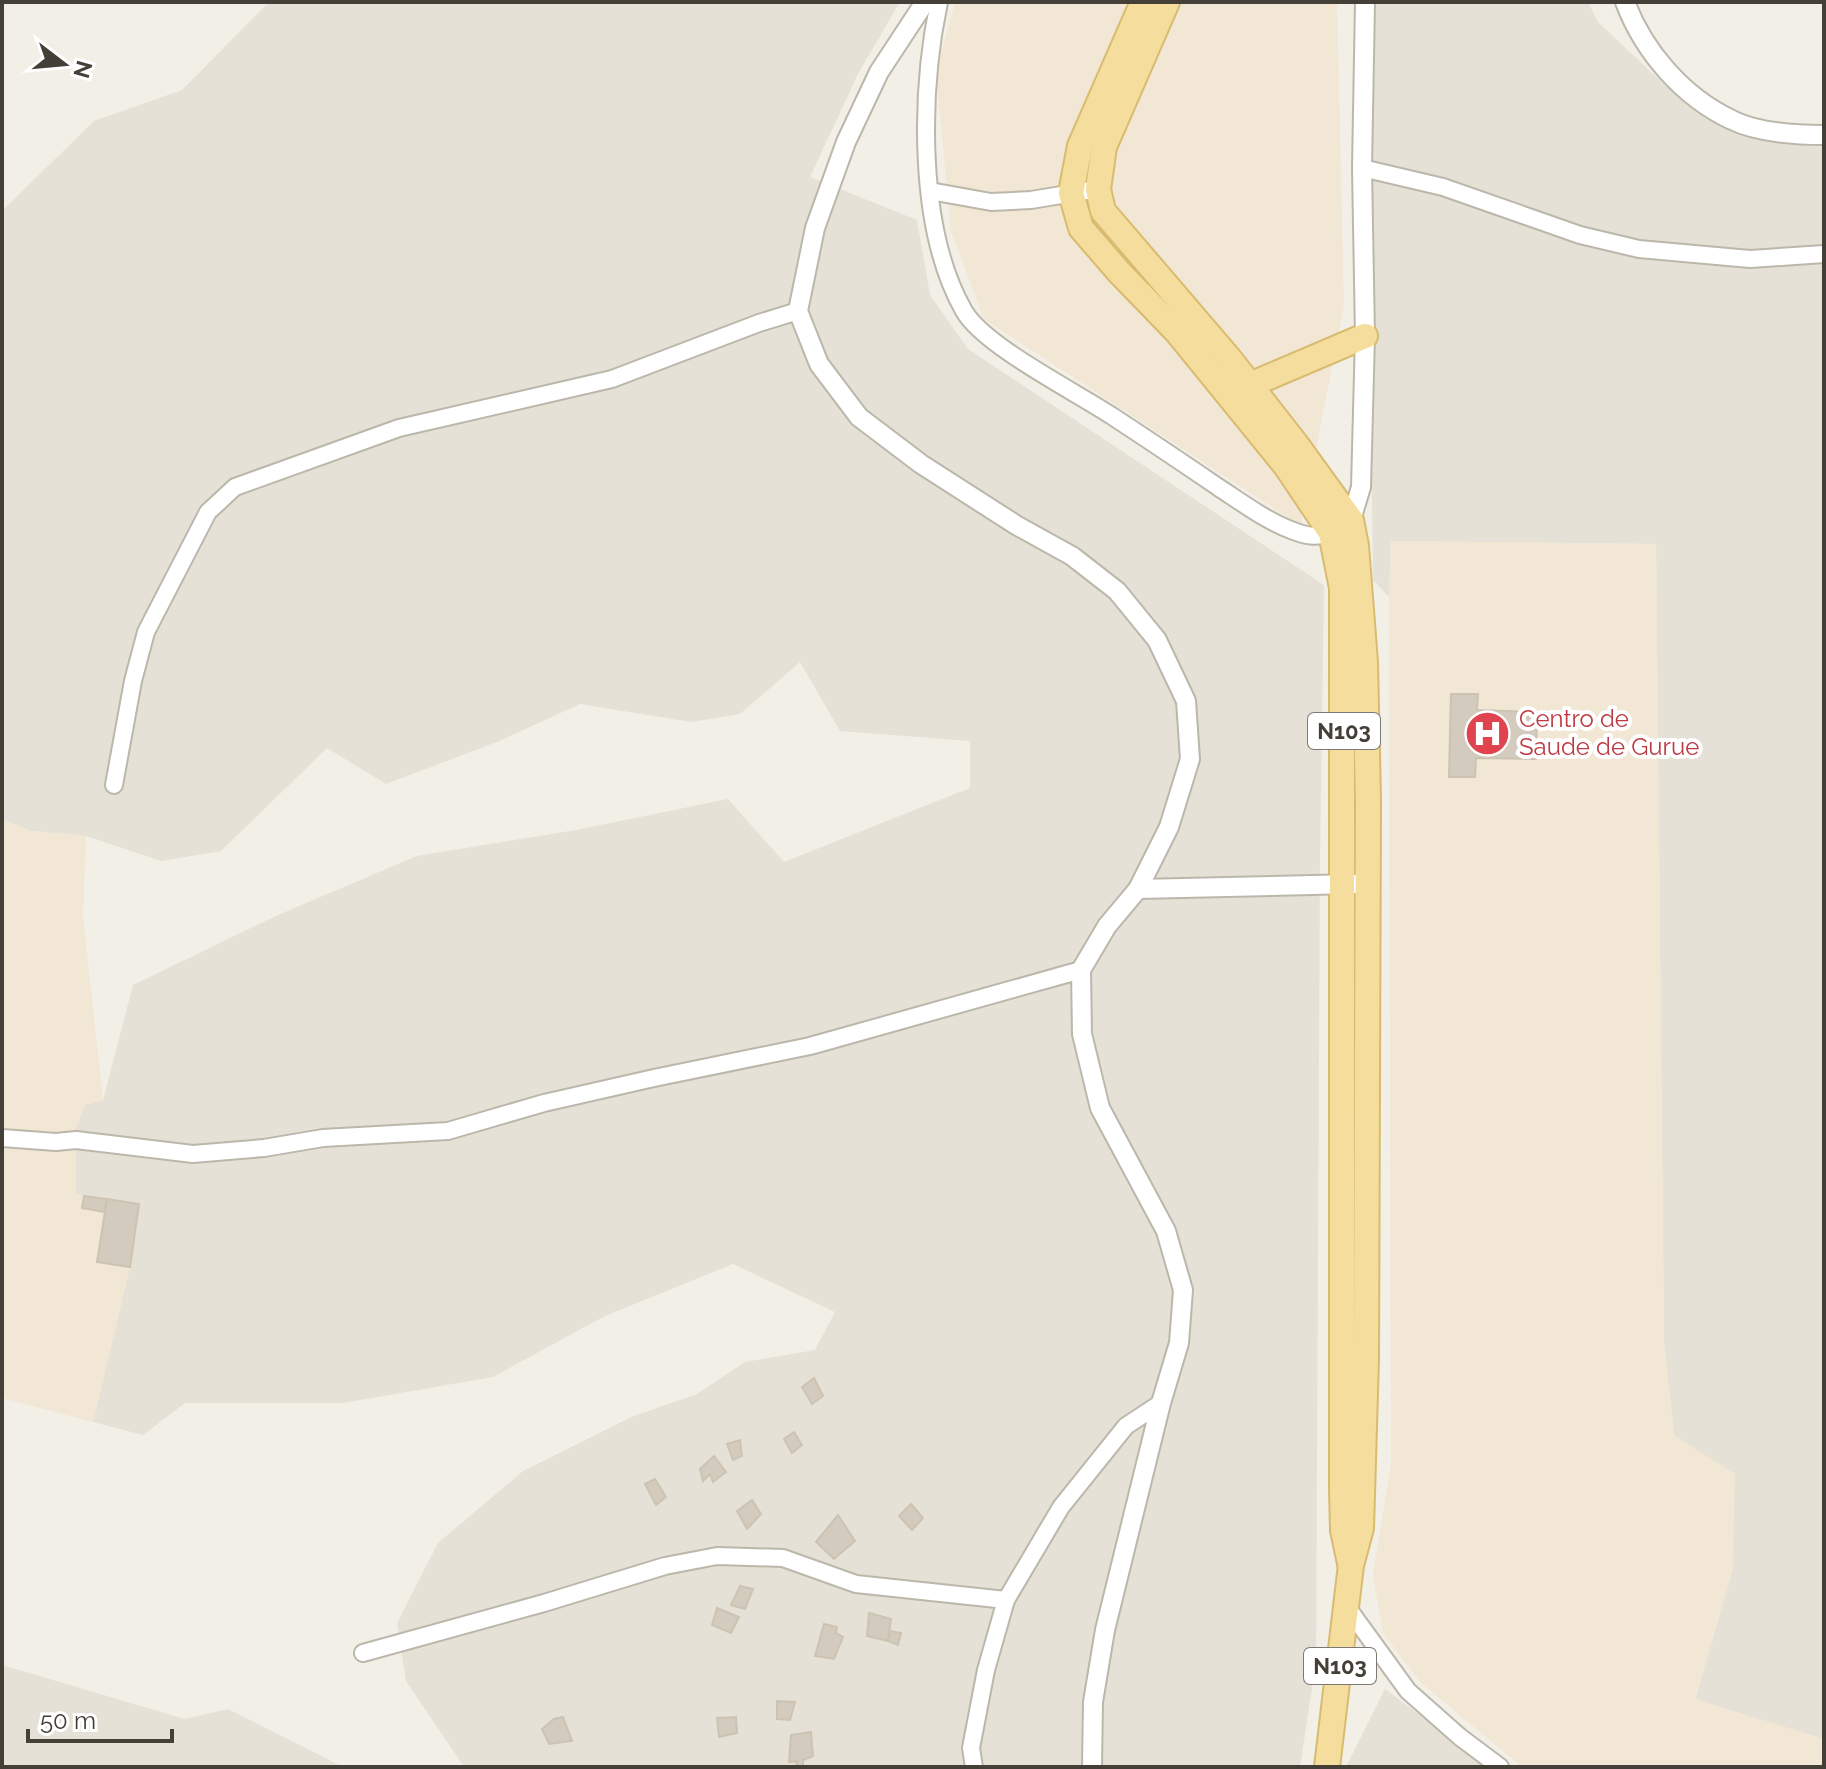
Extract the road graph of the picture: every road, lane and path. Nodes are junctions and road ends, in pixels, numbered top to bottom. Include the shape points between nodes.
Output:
1 (925, 2) edge
2 (939, 2) edge
3 (1143, 2) edge
4 (1167, 2) edge
5 (1365, 2) edge
6 (1625, 2) edge
7 (1824, 135) edge
8 (1362, 168) junction
9 (1098, 189) junction
10 (930, 191) junction
11 (1071, 193) junction
12 (1824, 254) edge
13 (798, 311) junction
14 (1365, 336) junction
15 (1250, 385) junction
16 (1341, 526) junction
17 (114, 785) dead end
18 (1369, 883) junction
19 (1343, 884) junction
20 (1138, 889) junction
21 (1081, 970) junction
22 (2, 1138) edge
23 (1161, 1403) junction
24 (1351, 1565) junction
25 (1006, 1600) junction
26 (1347, 1607) junction
27 (363, 1653) dead end
28 (974, 1767) edge
29 (1092, 1767) edge
30 (1327, 1767) edge
31 (1500, 1767) edge

1 - 13 street via 879,72 846,142 815,228
2 - 10 street via 929,47
3 - 11 main road, N103 via 1080,146
4 - 9 main road via 1104,147
5 - 8 street
6 - 7 street via 1634,25 1688,92 1733,121 1789,135
8 - 12 street via 1443,187 1580,235 1639,249 1739,259
8 - 14 street
9 - 11 street
9 - 15 main road, N103 via 1103,211
10 - 11 street via 991,202
10 - 16 street via 944,265 965,314 1000,346 1270,521 1316,538
11 - 16 main road, N103 via 1081,228
13 - 17 street via 612,379 399,428 235,487 208,512 146,632
13 - 20 street via 819,364 859,417 921,464 1072,556 1117,591 1157,640 1186,701 1190,759 1169,827
14 - 15 main road
14 - 16 street via 1361,487
15 - 16 main road, N103
16 - 18 main road, N103 via 1361,586
16 - 19 main road, N103
18 - 19 street
18 - 24 main road, N103 via 1363,1475 1361,1528
19 - 20 street
19 - 24 main road, N103 via 1342,1490
20 - 21 street via 1107,926
21 - 22 street via 810,1046 544,1103 448,1131 323,1138 193,1154 76,1140
21 - 23 street via 1082,1034 1100,1108 1166,1231 1183,1290 1179,1343
23 - 25 street via 1126,1426 1061,1507
23 - 29 street via 1105,1630 1093,1702
24 - 26 main road, N103
25 - 27 street via 856,1584 783,1558 717,1556 665,1566
25 - 28 street via 971,1748
26 - 30 main road, N103
26 - 31 street via 1408,1691

